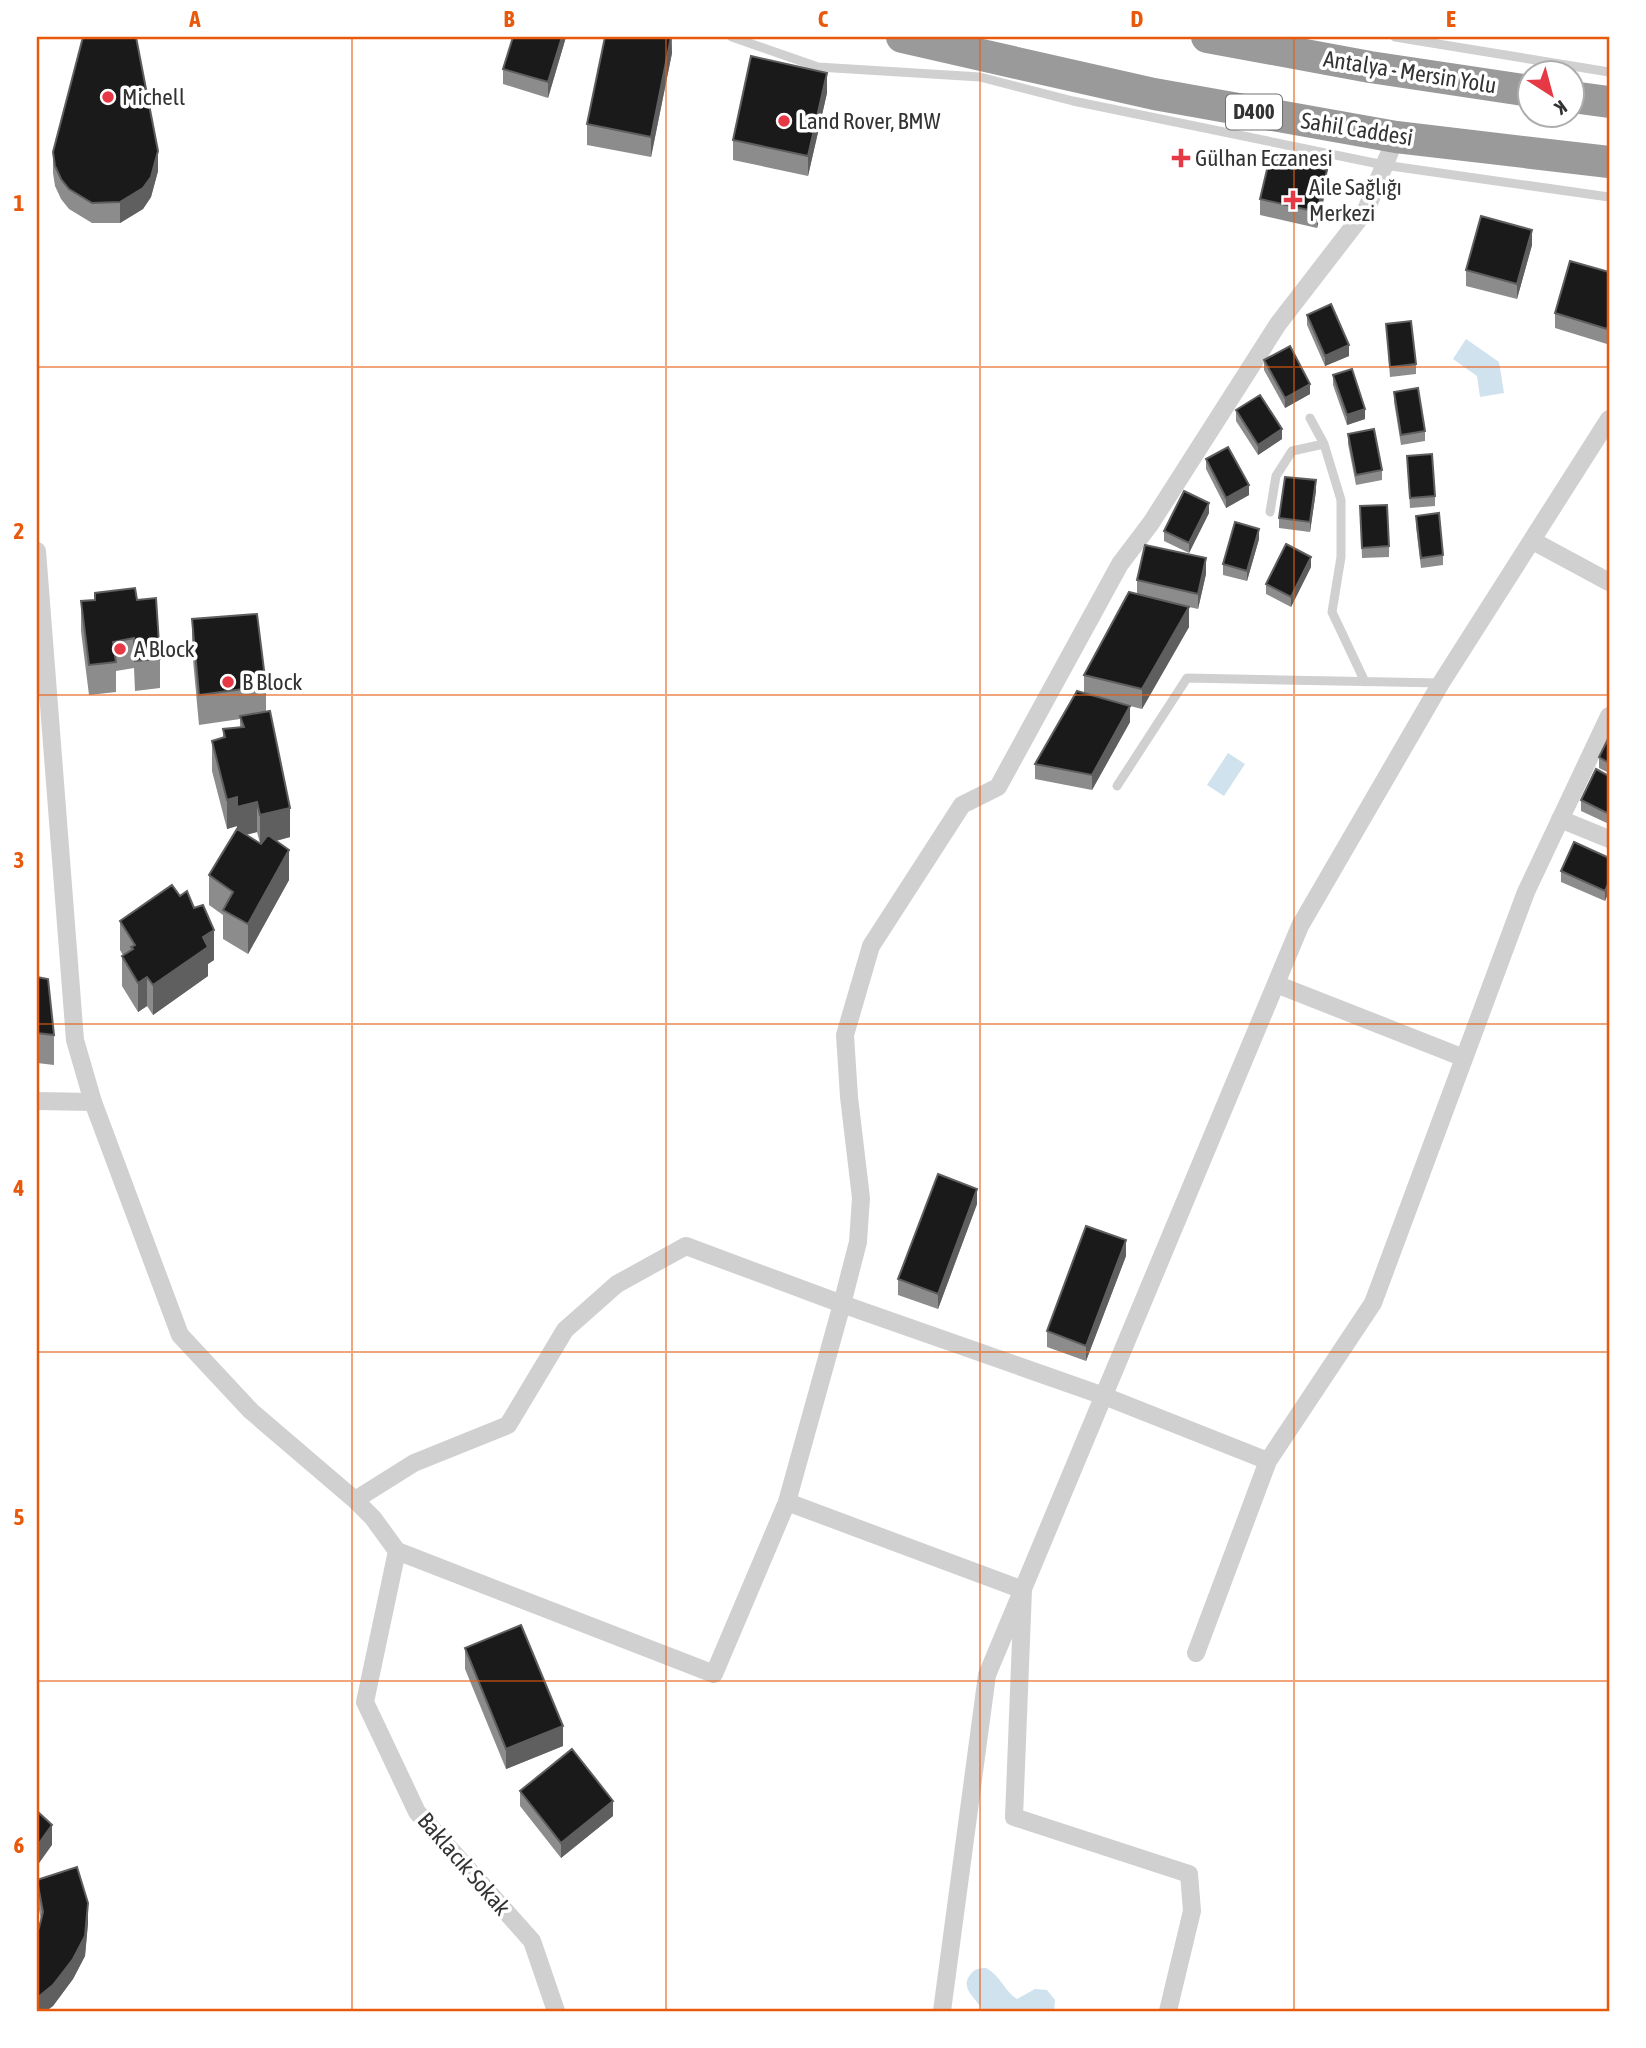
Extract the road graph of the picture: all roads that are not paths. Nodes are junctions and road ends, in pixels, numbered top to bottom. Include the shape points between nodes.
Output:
1 (732, 37) edge
2 (902, 37) edge
3 (1206, 37) edge
4 (1395, 37) edge
5 (1609, 72) edge
6 (1516, 89) edge
7 (1586, 99) edge
8 (1609, 102) edge
9 (1396, 137) junction
10 (1609, 162) edge
11 (1384, 165) junction
12 (1609, 197) edge
13 (1310, 418) dead end
14 (1609, 419) edge
15 (1324, 444) junction
16 (1270, 512) dead end
17 (1533, 541) junction
18 (37, 558) edge
19 (1609, 582) edge
20 (1365, 682) junction
21 (1441, 683) junction
22 (1609, 716) edge
23 (1117, 786) dead end
24 (1560, 819) junction
25 (1609, 839) edge
26 (1276, 984) junction
27 (1464, 1058) junction
28 (37, 1101) edge
29 (93, 1102) junction
30 (842, 1304) junction
31 (1104, 1396) junction
32 (1268, 1461) junction
33 (355, 1500) junction
34 (787, 1502) junction
35 (397, 1551) junction
36 (1023, 1590) junction
37 (1196, 1653) dead end
38 (556, 2011) edge
39 (942, 2011) edge
40 (1168, 2011) edge

1 - 11 lane via 818,67 980,77 1073,101
2 - 9 highway, Sahil Caddesi / D400 via 1154,94
3 - 6 highway, Antalya - Mersin Yolu
4 - 5 lane
7 - 8 highway
9 - 10 highway, Sahil Caddesi / D400
9 - 11 street
11 - 12 lane
11 - 30 street via 1366,210 1278,324 1120,564 998,786 962,805 871,946 845,1035 861,1198 858,1242
13 - 15 lane
14 - 17 street
15 - 16 lane via 1292,451 1276,476
15 - 20 lane via 1342,500 1341,557 1332,612
17 - 19 street
17 - 21 street
18 - 29 street via 75,1040
20 - 21 lane
20 - 23 lane via 1187,678
21 - 26 street via 1300,926
22 - 24 street
24 - 25 street
24 - 27 street via 1526,892
26 - 27 street
26 - 31 street
27 - 32 street via 1373,1303
28 - 29 street
29 - 33 street via 180,1335 251,1411
30 - 31 street
30 - 33 street via 686,1246 617,1284 565,1330 508,1425 414,1463
30 - 34 street
31 - 32 street
31 - 36 street
32 - 37 street
33 - 35 street
34 - 35 street via 714,1674
34 - 36 street
35 - 38 street, Baklacık Sokak via 365,1702 417,1812 532,1941
36 - 39 street via 987,1675
36 - 40 street via 1014,1817 1189,1874 1192,1911

